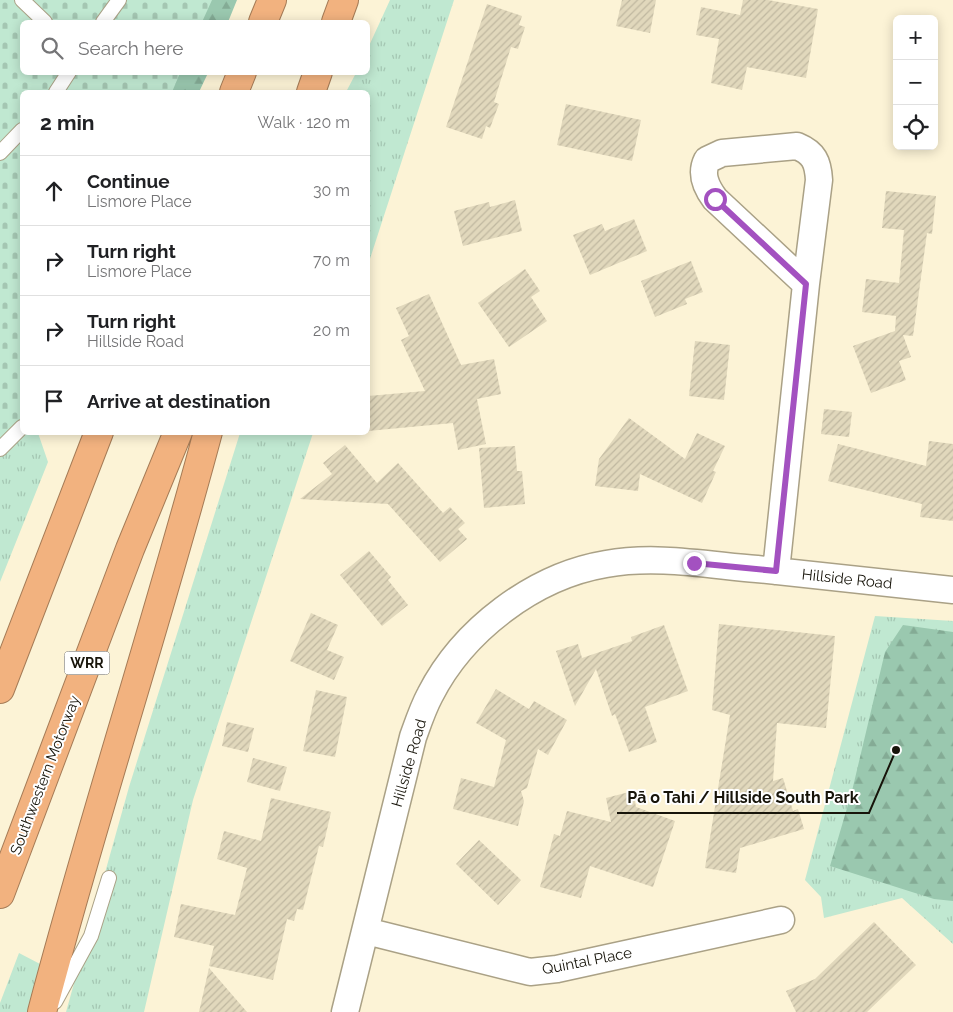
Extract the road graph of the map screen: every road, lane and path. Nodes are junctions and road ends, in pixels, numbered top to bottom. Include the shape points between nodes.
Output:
1 (22, 0) edge
2 (119, 0) edge
3 (272, 0) edge
4 (344, 0) edge
5 (43, 20) edge
6 (104, 20) edge
7 (263, 20) edge
8 (337, 20) edge
9 (67, 75) edge
10 (241, 75) edge
11 (317, 75) edge
12 (57, 90) edge
13 (235, 90) edge
14 (312, 90) edge
15 (20, 132) edge
16 (0, 153) edge
17 (806, 284) junction
18 (20, 429) edge
19 (91, 435) edge
20 (98, 435) edge
21 (177, 435) edge
22 (207, 435) edge
23 (0, 450) edge
24 (776, 571) junction
25 (953, 590) edge
26 (0, 639) edge
27 (0, 689) edge
28 (109, 878) dead end
29 (0, 894) edge
30 (781, 920) dead end
31 (366, 931) junction
32 (42, 1012) edge
33 (49, 1012) edge
34 (345, 1012) edge

1 - 5 lane
2 - 6 lane
3 - 7 highway
4 - 8 highway
9 - 12 lane
10 - 13 highway
11 - 14 highway
15 - 16 lane
17 - 17 street via 715,199 704,178 703,168 707,160 722,153 797,146 814,156 819,180
17 - 24 street
18 - 23 lane
19 - 26 highway
20 - 27 highway
21 - 29 highway, Southwestern Motorway / WRR
22 - 32 highway
24 - 25 street, Hillside Road
24 - 31 street, Hillside Road via 641,560 606,564 548,583 488,621 450,662 430,695 413,737
28 - 33 lane via 91,936
30 - 31 street, Quintal Place via 557,970 530,972
31 - 34 street, Hillside Road

